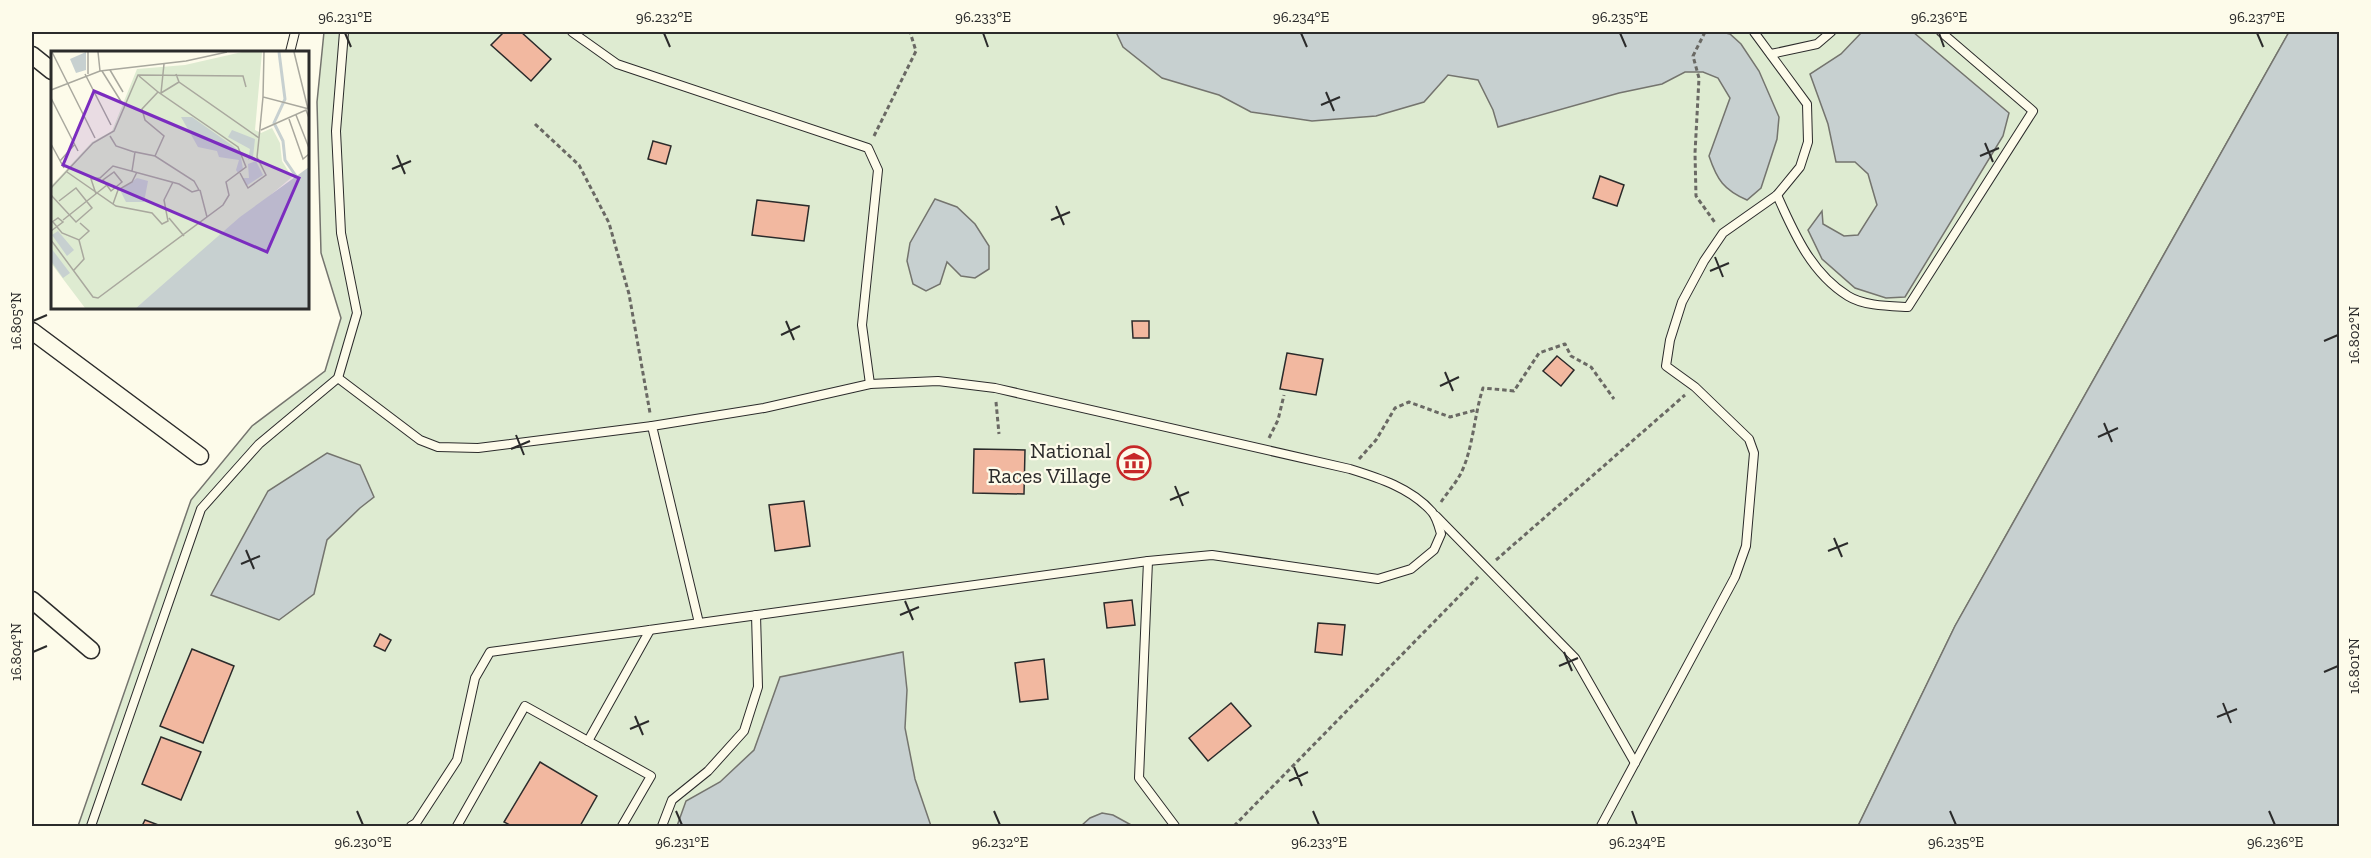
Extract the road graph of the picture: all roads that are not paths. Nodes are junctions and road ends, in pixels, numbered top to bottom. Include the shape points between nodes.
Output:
1 (295, 32) edge
2 (344, 32) edge
3 (572, 32) edge
4 (1754, 32) edge
5 (1831, 32) edge
6 (1941, 32) edge
7 (290, 51) edge
8 (1772, 54) junction
9 (32, 55) edge
10 (51, 70) edge
11 (1777, 195) junction
12 (32, 331) edge
13 (338, 378) junction
14 (870, 384) junction
15 (652, 426) junction
16 (200, 456) dead end
17 (1433, 513) junction
18 (1148, 561) junction
19 (32, 600) edge
20 (756, 615) junction
21 (699, 623) junction
22 (650, 630) junction
23 (91, 650) dead end
24 (588, 741) junction
25 (1635, 763) junction
26 (91, 826) edge
27 (411, 826) edge
28 (457, 826) edge
29 (622, 826) edge
30 (662, 826) edge
31 (1175, 826) edge
32 (1601, 826) edge

1 - 7 lane
2 - 13 lane via 336,131 341,233 357,313
3 - 14 lane via 617,64 868,148 878,170 862,325
4 - 8 lane
5 - 8 lane via 1817,44
6 - 11 lane via 2033,111 1908,307 1850,297 1819,272 1797,240
8 - 11 lane via 1807,104 1808,123 1808,141 1800,167
9 - 10 street
11 - 25 lane via 1722,233 1682,302 1670,340 1666,366 1695,387 1749,439 1754,453 1746,546 1735,577
12 - 16 street
13 - 15 lane via 420,440 438,447 478,448
13 - 26 lane via 259,444 201,509
14 - 15 lane via 764,408
14 - 17 lane via 938,381 995,388 1350,469 1406,490
15 - 21 lane
17 - 18 lane via 1441,534 1434,550 1411,569 1378,579 1212,555
17 - 25 lane via 1575,658
18 - 20 lane
18 - 31 lane via 1139,778
19 - 23 street
20 - 21 lane
20 - 30 lane via 758,687 744,731 708,771 672,800
21 - 22 lane
22 - 24 lane
22 - 27 lane via 490,652 475,678 457,760
24 - 28 lane via 525,705
24 - 29 lane via 651,776
25 - 32 lane

